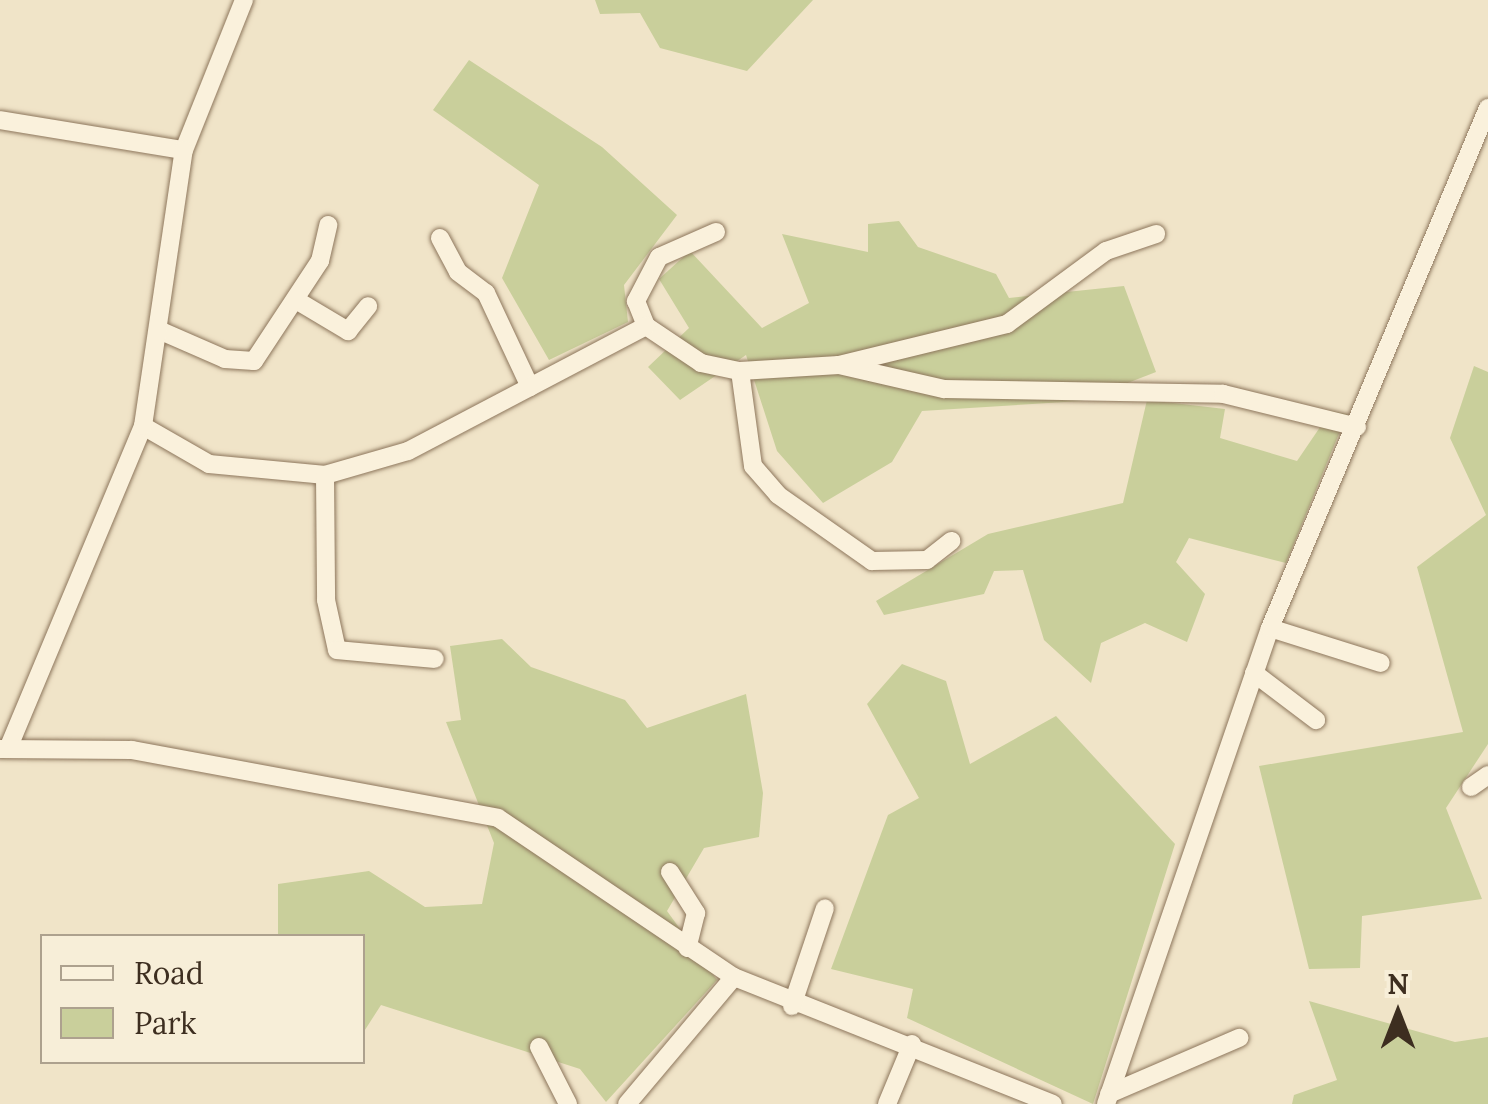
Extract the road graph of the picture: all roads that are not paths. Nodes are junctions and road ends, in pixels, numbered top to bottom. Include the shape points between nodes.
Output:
1 (244, 0) edge
2 (1488, 108) edge
3 (0, 120) edge
4 (184, 150) junction
5 (328, 225) dead end
6 (716, 232) dead end
7 (1156, 234) dead end
8 (440, 238) dead end
9 (296, 300) junction
10 (368, 306) dead end
11 (646, 326) junction
12 (161, 331) junction
13 (839, 365) junction
14 (740, 371) junction
15 (530, 387) junction
16 (143, 426) junction
17 (1357, 427) junction
18 (325, 475) junction
19 (952, 541) dead end
20 (1270, 628) junction
21 (435, 660) dead end
22 (1381, 663) dead end
23 (1254, 673) junction
24 (1316, 720) dead end
25 (5, 747) edge
26 (1488, 775) edge
27 (1471, 787) dead end
28 (670, 872) dead end
29 (826, 908) dead end
30 (687, 948) junction
31 (734, 977) junction
32 (792, 1006) junction
33 (1239, 1038) dead end
34 (912, 1044) junction
35 (539, 1047) dead end
36 (1107, 1099) edge
37 (568, 1104) edge
38 (627, 1104) edge
39 (887, 1104) edge
40 (1053, 1104) edge

1 - 4 street
2 - 17 street
3 - 4 street
4 - 12 street
5 - 9 street
6 - 11 street via 659,257 636,301
7 - 13 street via 1106,251 1007,324
8 - 15 street via 458,272 486,293
9 - 10 street via 348,331
9 - 12 street via 254,361 226,359
11 - 14 street via 670,348
11 - 15 street
12 - 16 street
13 - 14 street
13 - 17 street via 944,389 1223,394
14 - 19 street via 753,466 778,496 872,562 927,560
15 - 18 street via 408,451
16 - 18 street via 209,464
16 - 25 street
17 - 20 street
18 - 21 street via 326,600 337,650
20 - 22 street
20 - 23 street
23 - 24 street
23 - 36 street
25 - 30 street via 132,750 498,818
26 - 27 street
28 - 30 street via 696,914
29 - 32 street
30 - 31 street
31 - 32 street
31 - 38 street
32 - 34 street
33 - 36 street
34 - 39 street
34 - 40 street
35 - 37 street

